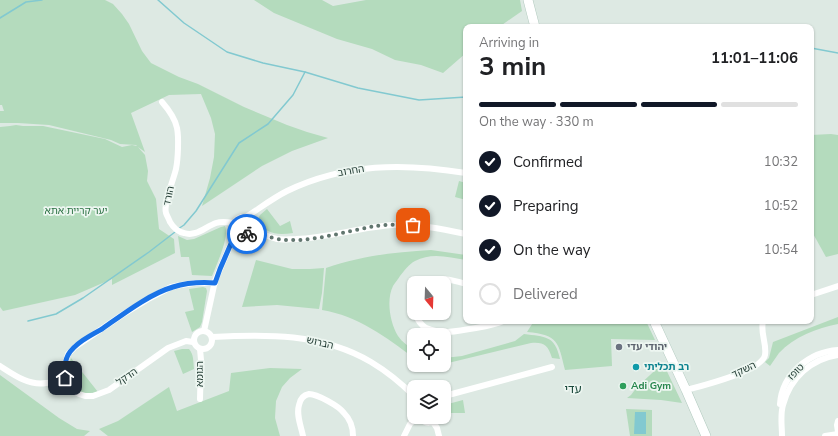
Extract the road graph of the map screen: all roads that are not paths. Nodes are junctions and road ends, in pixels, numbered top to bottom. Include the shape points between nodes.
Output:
1 (528, 0) edge
2 (534, 24) edge
3 (162, 102) dead end
4 (463, 173) edge
5 (246, 217) junction
6 (234, 223) junction
7 (252, 229) junction
8 (236, 232) junction
9 (463, 233) edge
10 (451, 280) edge
11 (215, 283) junction
12 (463, 283) edge
13 (838, 286) edge
14 (814, 294) edge
15 (419, 320) edge
16 (495, 324) edge
17 (655, 324) edge
18 (763, 324) edge
19 (204, 331) junction
20 (212, 338) junction
21 (193, 342) junction
22 (200, 349) junction
23 (838, 350) edge
24 (838, 355) edge
25 (0, 366) edge
26 (552, 367) dead end
27 (65, 378) junction
28 (407, 389) edge
29 (686, 390) junction
30 (451, 394) edge
31 (200, 399) dead end
32 (782, 415) junction
33 (838, 421) edge
34 (410, 424) edge
35 (434, 424) edge
36 (838, 433) edge
37 (303, 436) edge
38 (353, 436) edge
39 (404, 436) edge
40 (438, 436) edge
41 (706, 436) edge
42 (782, 436) edge
43 (825, 436) edge

1 - 2 street
3 - 6 street, הורד via 170,111 177,128 176,168 165,212 173,226 184,234 192,234 216,223
4 - 5 street, החרוב via 400,166 339,172 287,191
5 - 6 street via 240,217
5 - 7 street via 252,223
6 - 8 street
7 - 8 street via 244,235
7 - 9 street via 277,239 305,239 394,225 432,227
8 - 11 street
10 - 12 street
11 - 19 street
11 - 27 street via 171,287 122,315 75,346 68,354 63,369
13 - 14 street
15 - 16 street via 425,328 439,331 456,331
17 - 29 street
18 - 29 street, השקד via 765,356 758,365 730,377
19 - 20 street
19 - 21 street via 198,332
20 - 22 street via 208,348
20 - 28 street, הברוש via 271,335 331,345 372,362
21 - 22 street
21 - 27 street, הדקל via 186,341 168,348 109,390 93,396 78,394 72,390
22 - 31 street, הגומא
23 - 32 street, טופז via 809,359 789,377 782,392
24 - 32 street, טופז via 812,364 799,375 786,396
25 - 27 street via 15,376 37,384
26 - 30 street
29 - 41 street
32 - 42 street, טופז
33 - 36 street
34 - 39 street
35 - 40 street
36 - 43 street
37 - 38 street via 299,404 304,396 309,394 342,410 349,419

